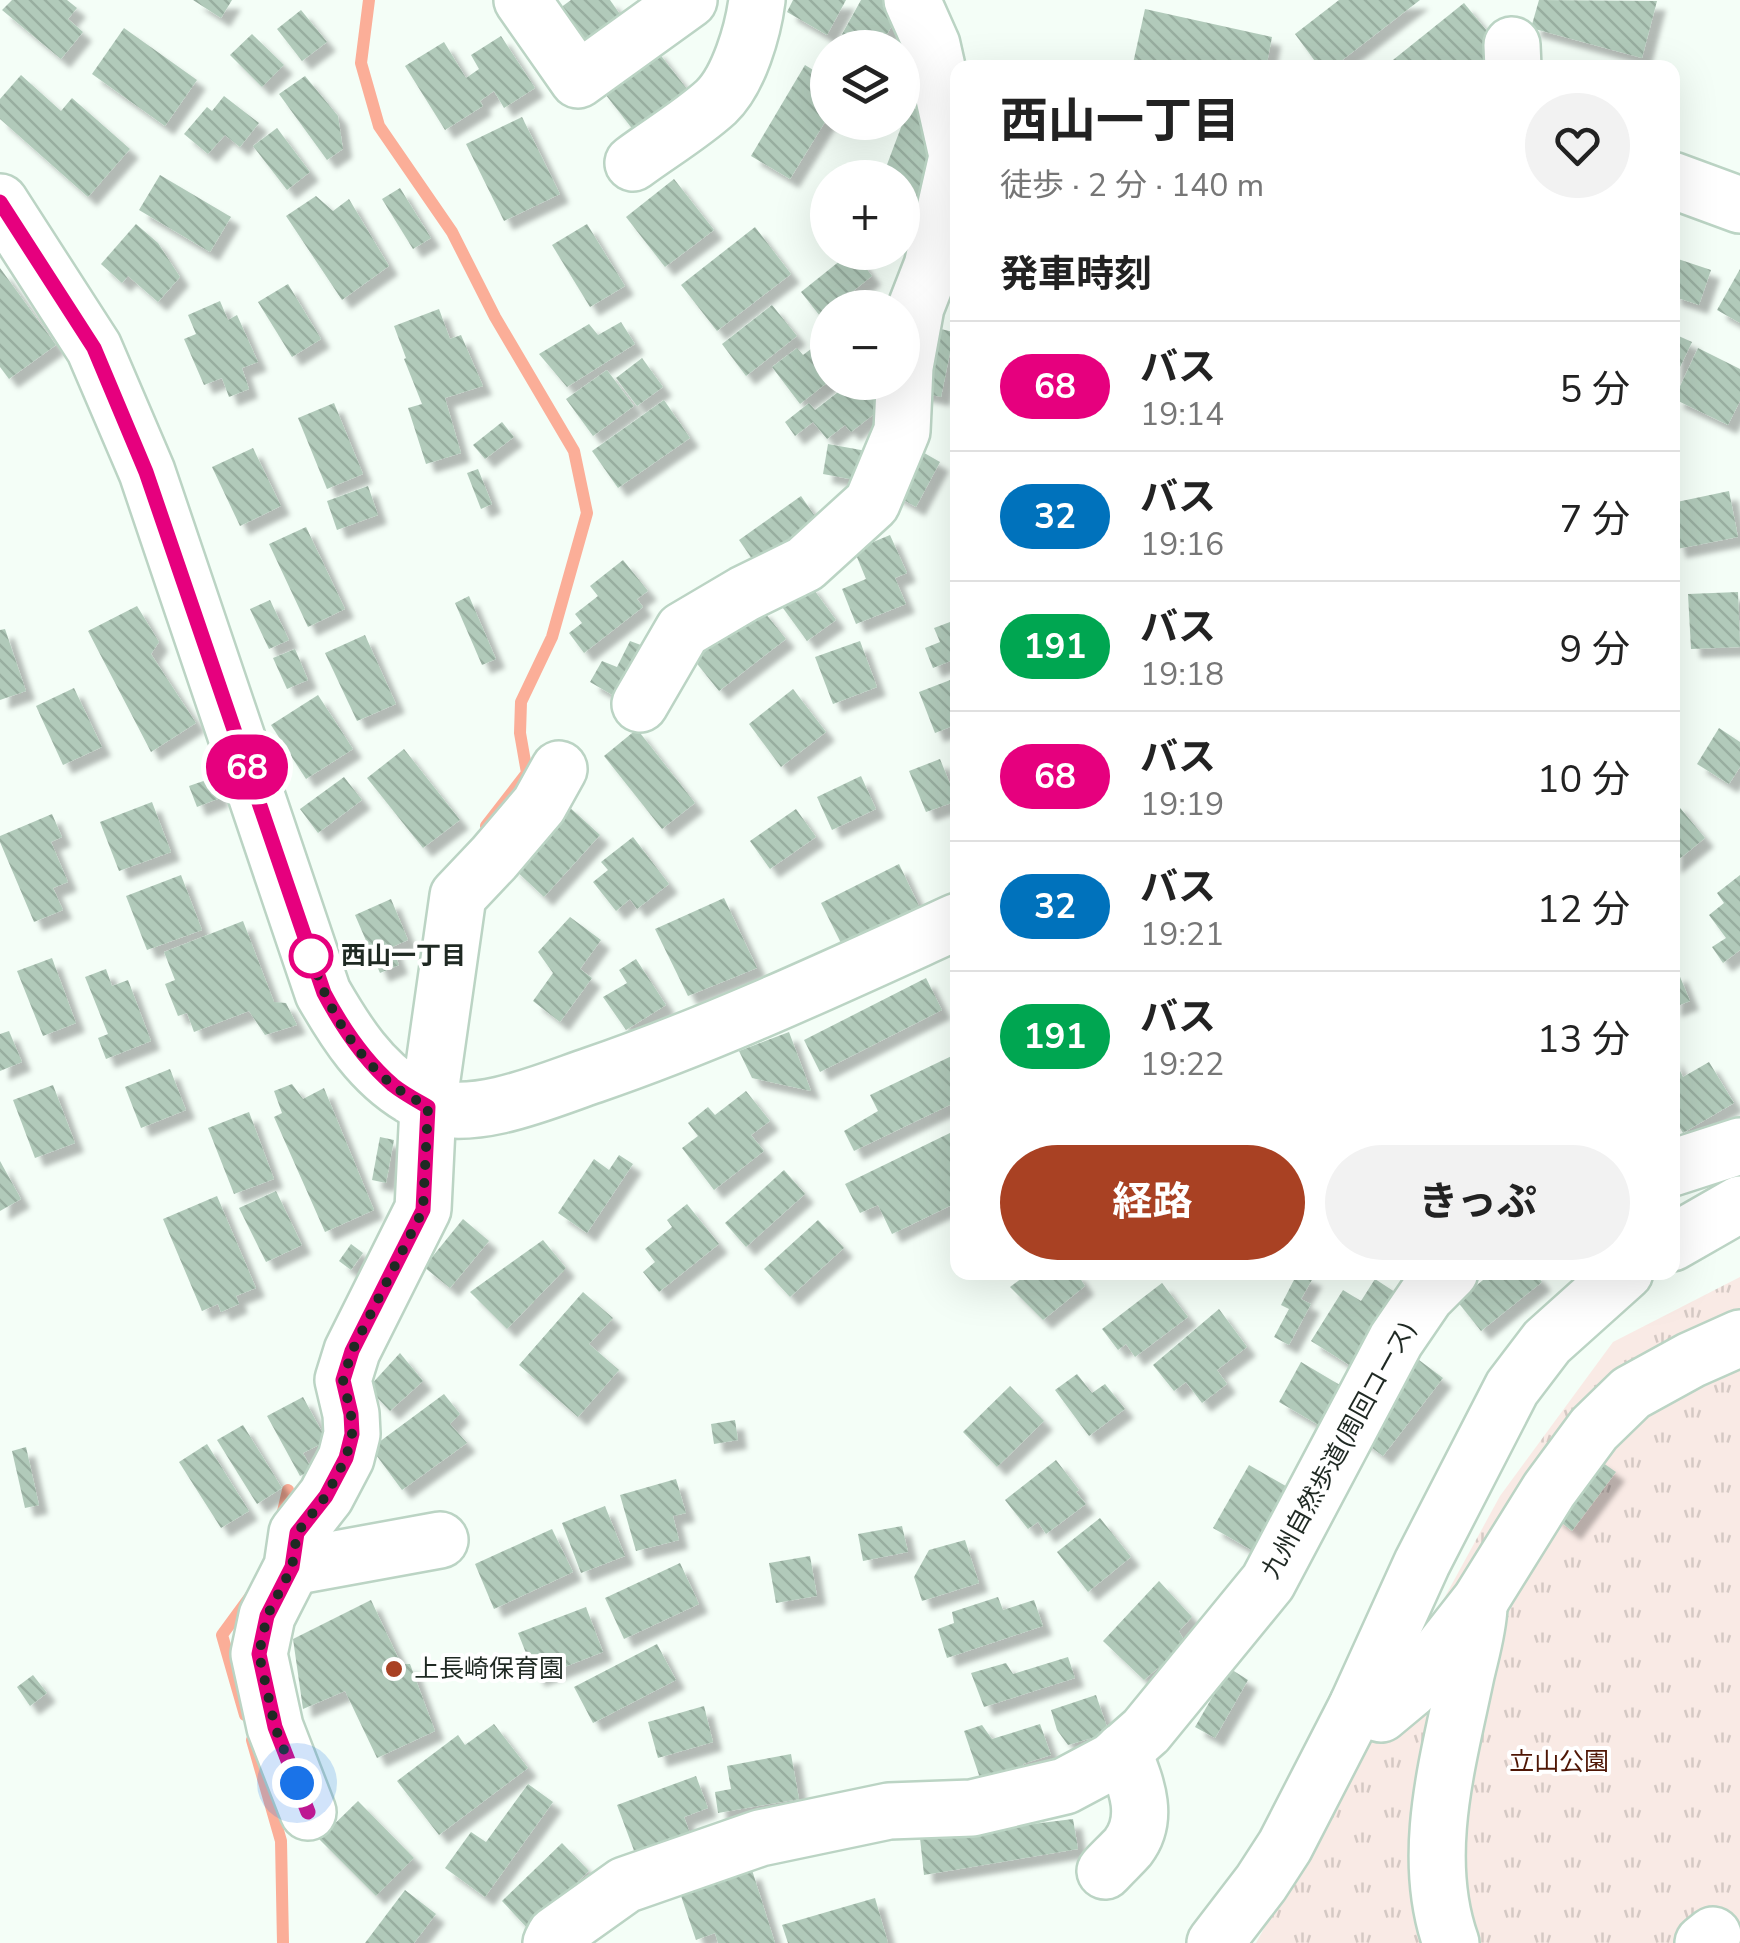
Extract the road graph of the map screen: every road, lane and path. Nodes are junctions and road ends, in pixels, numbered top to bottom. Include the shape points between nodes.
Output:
1 (522, 0) edge
2 (689, 0) edge
3 (757, 0) edge
4 (912, 0) edge
5 (950, 125) edge
6 (633, 163) dead end
7 (1680, 183) edge
8 (950, 187) edge
9 (0, 202) edge
10 (1740, 205) edge
11 (640, 704) dead end
12 (559, 769) dead end
13 (950, 925) edge
14 (428, 1107) junction
15 (1740, 1146) edge
16 (1680, 1165) edge
17 (1740, 1204) edge
18 (1680, 1238) edge
19 (1427, 1280) edge
20 (1616, 1280) edge
21 (1740, 1338) edge
22 (440, 1540) dead end
23 (292, 1567) junction
24 (1480, 1601) junction
25 (1358, 1706) junction
26 (1122, 1752) junction
27 (308, 1812) dead end
28 (1105, 1871) dead end
29 (550, 1943) edge
30 (1215, 1943) edge
31 (1451, 1943) edge

1 - 2 street via 578,80
3 - 6 street via 740,64 718,100
4 - 5 street via 932,45
7 - 10 street
8 - 11 street via 916,306 902,431 872,503 805,564 684,630
9 - 14 street via 94,348 146,472 324,993 364,1056
12 - 14 street via 530,816 458,896
13 - 14 street via 766,1008 533,1096 481,1108
14 - 23 street via 423,1210 352,1351 343,1380 352,1434 346,1458 297,1533
15 - 16 street
17 - 18 street
19 - 26 street, 九州自然歩道(周回コース) via 1268,1582
20 - 25 street via 1547,1342 1512,1388
21 - 24 street via 1632,1393 1594,1429
22 - 23 street
23 - 27 street via 267,1616 259,1654 275,1727
24 - 25 street via 1396,1702 1381,1714
24 - 31 street via 1440,1797 1437,1866
25 - 30 street via 1284,1846
26 - 28 street via 1141,1812 1131,1844
26 - 29 street, 九州自然歩道(周回コース) via 1065,1786 972,1808 888,1811 729,1848 625,1886

